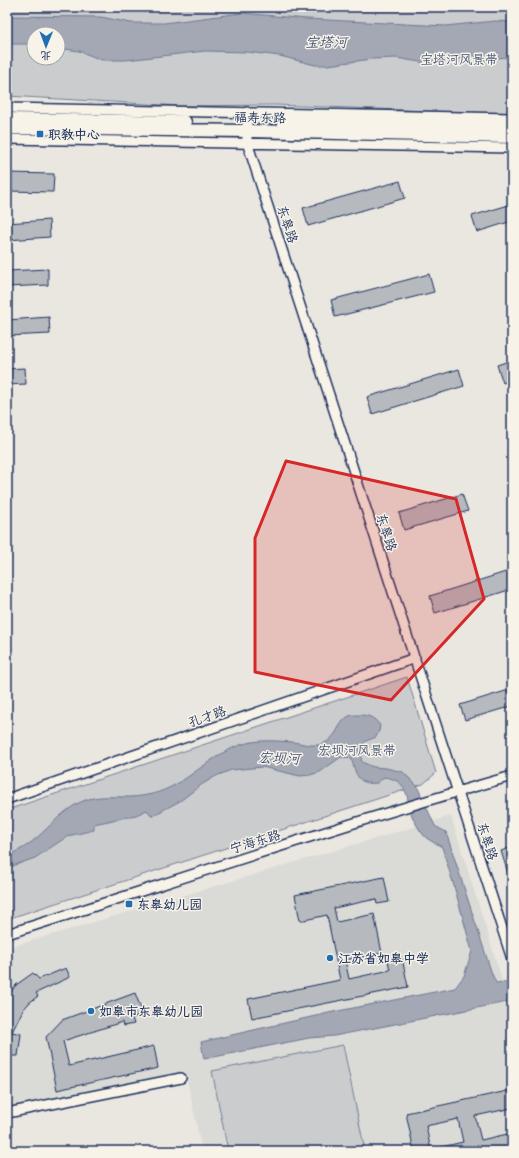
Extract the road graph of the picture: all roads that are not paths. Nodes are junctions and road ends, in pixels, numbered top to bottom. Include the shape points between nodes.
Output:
1 (7, 108) edge
2 (512, 118) edge
3 (7, 119) edge
4 (247, 127) junction
5 (512, 127) edge
6 (7, 128) edge
7 (512, 137) edge
8 (7, 139) edge
9 (512, 148) edge
10 (415, 658) junction
11 (512, 776) edge
12 (458, 791) junction
13 (7, 799) edge
14 (7, 934) edge
15 (512, 959) edge
16 (181, 1078) dead end
17 (7, 1113) edge

1 - 4 street
2 - 4 street
3 - 4 main road, 福寿东路
4 - 5 main road, 福寿东路
4 - 6 main road, 福寿东路
4 - 7 main road, 福寿东路
4 - 8 street
4 - 9 street
4 - 10 street, 东皋路
10 - 12 street, 东皋路
10 - 13 street, 孔才路
11 - 12 street, 宁海东路
12 - 14 street, 宁海东路
12 - 15 street, 东皋路
16 - 17 street

